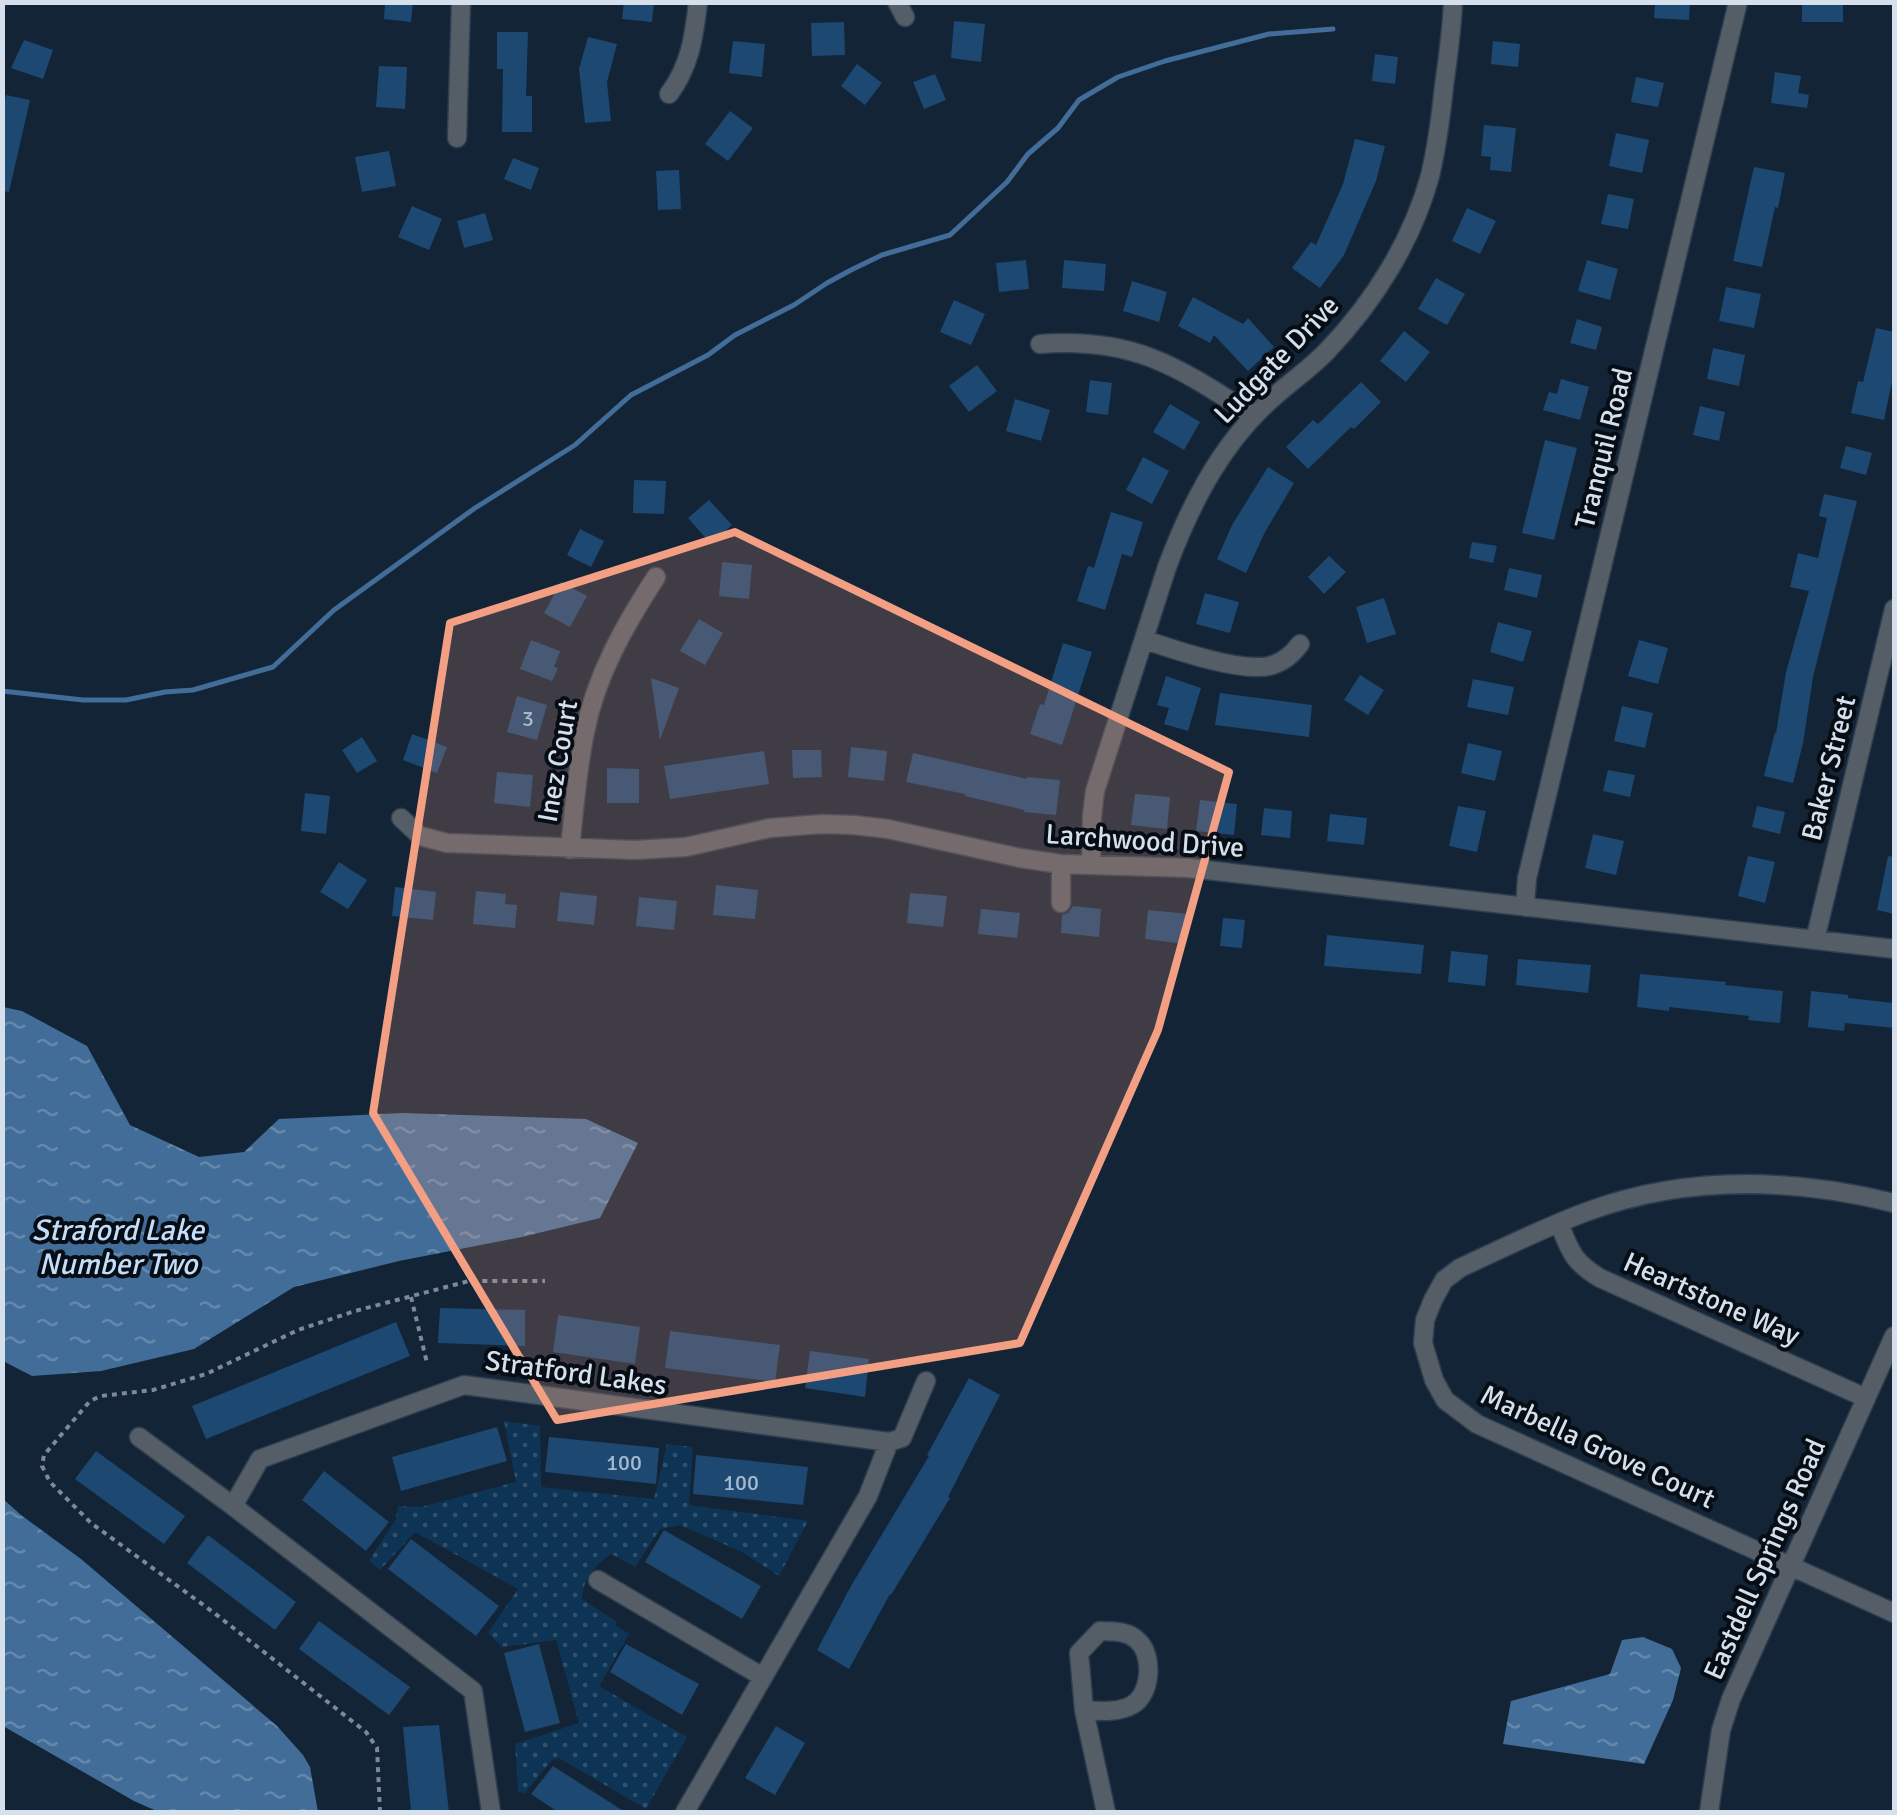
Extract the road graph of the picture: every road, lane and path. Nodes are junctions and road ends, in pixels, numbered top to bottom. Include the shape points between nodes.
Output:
1 (461, 2) edge
2 (698, 2) edge
3 (1453, 2) edge
4 (1738, 2) edge
5 (669, 94) dead end
6 (457, 138) dead end
7 (1040, 344) dead end
8 (1254, 416) junction
9 (656, 577) dead end
10 (1894, 609) edge
11 (1144, 640) junction
12 (1300, 644) dead end
13 (402, 818) dead end
14 (570, 848) junction
15 (1061, 864) junction
16 (1091, 865) junction
17 (1060, 903) dead end
18 (1525, 907) junction
19 (1815, 940) junction
20 (1894, 949) edge
21 (1894, 1203) edge
22 (1560, 1223) junction
23 (411, 1296) dead end
24 (1894, 1336) edge
25 (427, 1363) dead end
26 (926, 1381) dead end
27 (1866, 1398) junction
28 (139, 1438) dead end
29 (889, 1442) junction
30 (233, 1506) junction
31 (1791, 1565) junction
32 (598, 1580) dead end
33 (1894, 1613) edge
34 (763, 1677) junction
35 (1084, 1710) junction
36 (491, 1812) edge
37 (685, 1812) edge
38 (1106, 1812) edge
39 (1709, 1812) edge

1 - 6 street
2 - 5 street via 687,64
3 - 8 street, Ludgate Drive via 1439,130 1416,218 1379,286 1326,352
4 - 18 street, Tranquil Road
7 - 8 street via 1132,350 1190,375
8 - 11 street, Ludgate Drive via 1224,453 1181,531
9 - 14 street, Inez Court via 599,683 585,730
10 - 19 street, Baker Street
11 - 12 street via 1266,667
11 - 16 street, Ludgate Drive via 1096,791
13 - 14 street, Larchwood Drive via 420,836 447,843
14 - 15 street, Larchwood Drive via 686,847 822,824 888,829
15 - 16 street, Larchwood Drive
15 - 17 street
16 - 18 street, Larchwood Drive via 1190,868
18 - 19 street, Larchwood Drive
19 - 20 street, Larchwood Drive
21 - 22 street, Marbella Grove Court via 1810,1186 1694,1186
22 - 27 street, Heartstone Way via 1572,1255 1600,1278
22 - 31 street, Marbella Grove Court via 1444,1280 1424,1320 1423,1343 1445,1400 1477,1424
23 - 25 path
24 - 27 street, Eastdell Springs Road
26 - 29 street via 902,1438
27 - 31 street, Eastdell Springs Road
28 - 30 street
29 - 30 street, Stratford Lakes via 464,1384 260,1460
29 - 34 street via 868,1496
30 - 36 street via 473,1691
31 - 33 street, Marbella Grove Court
31 - 39 street, Eastdell Springs Road via 1720,1730
32 - 34 street
34 - 37 street
35 - 35 street via 1134,1705 1146,1688 1148,1662 1140,1642 1125,1632 1100,1631 1078,1653
35 - 38 street

